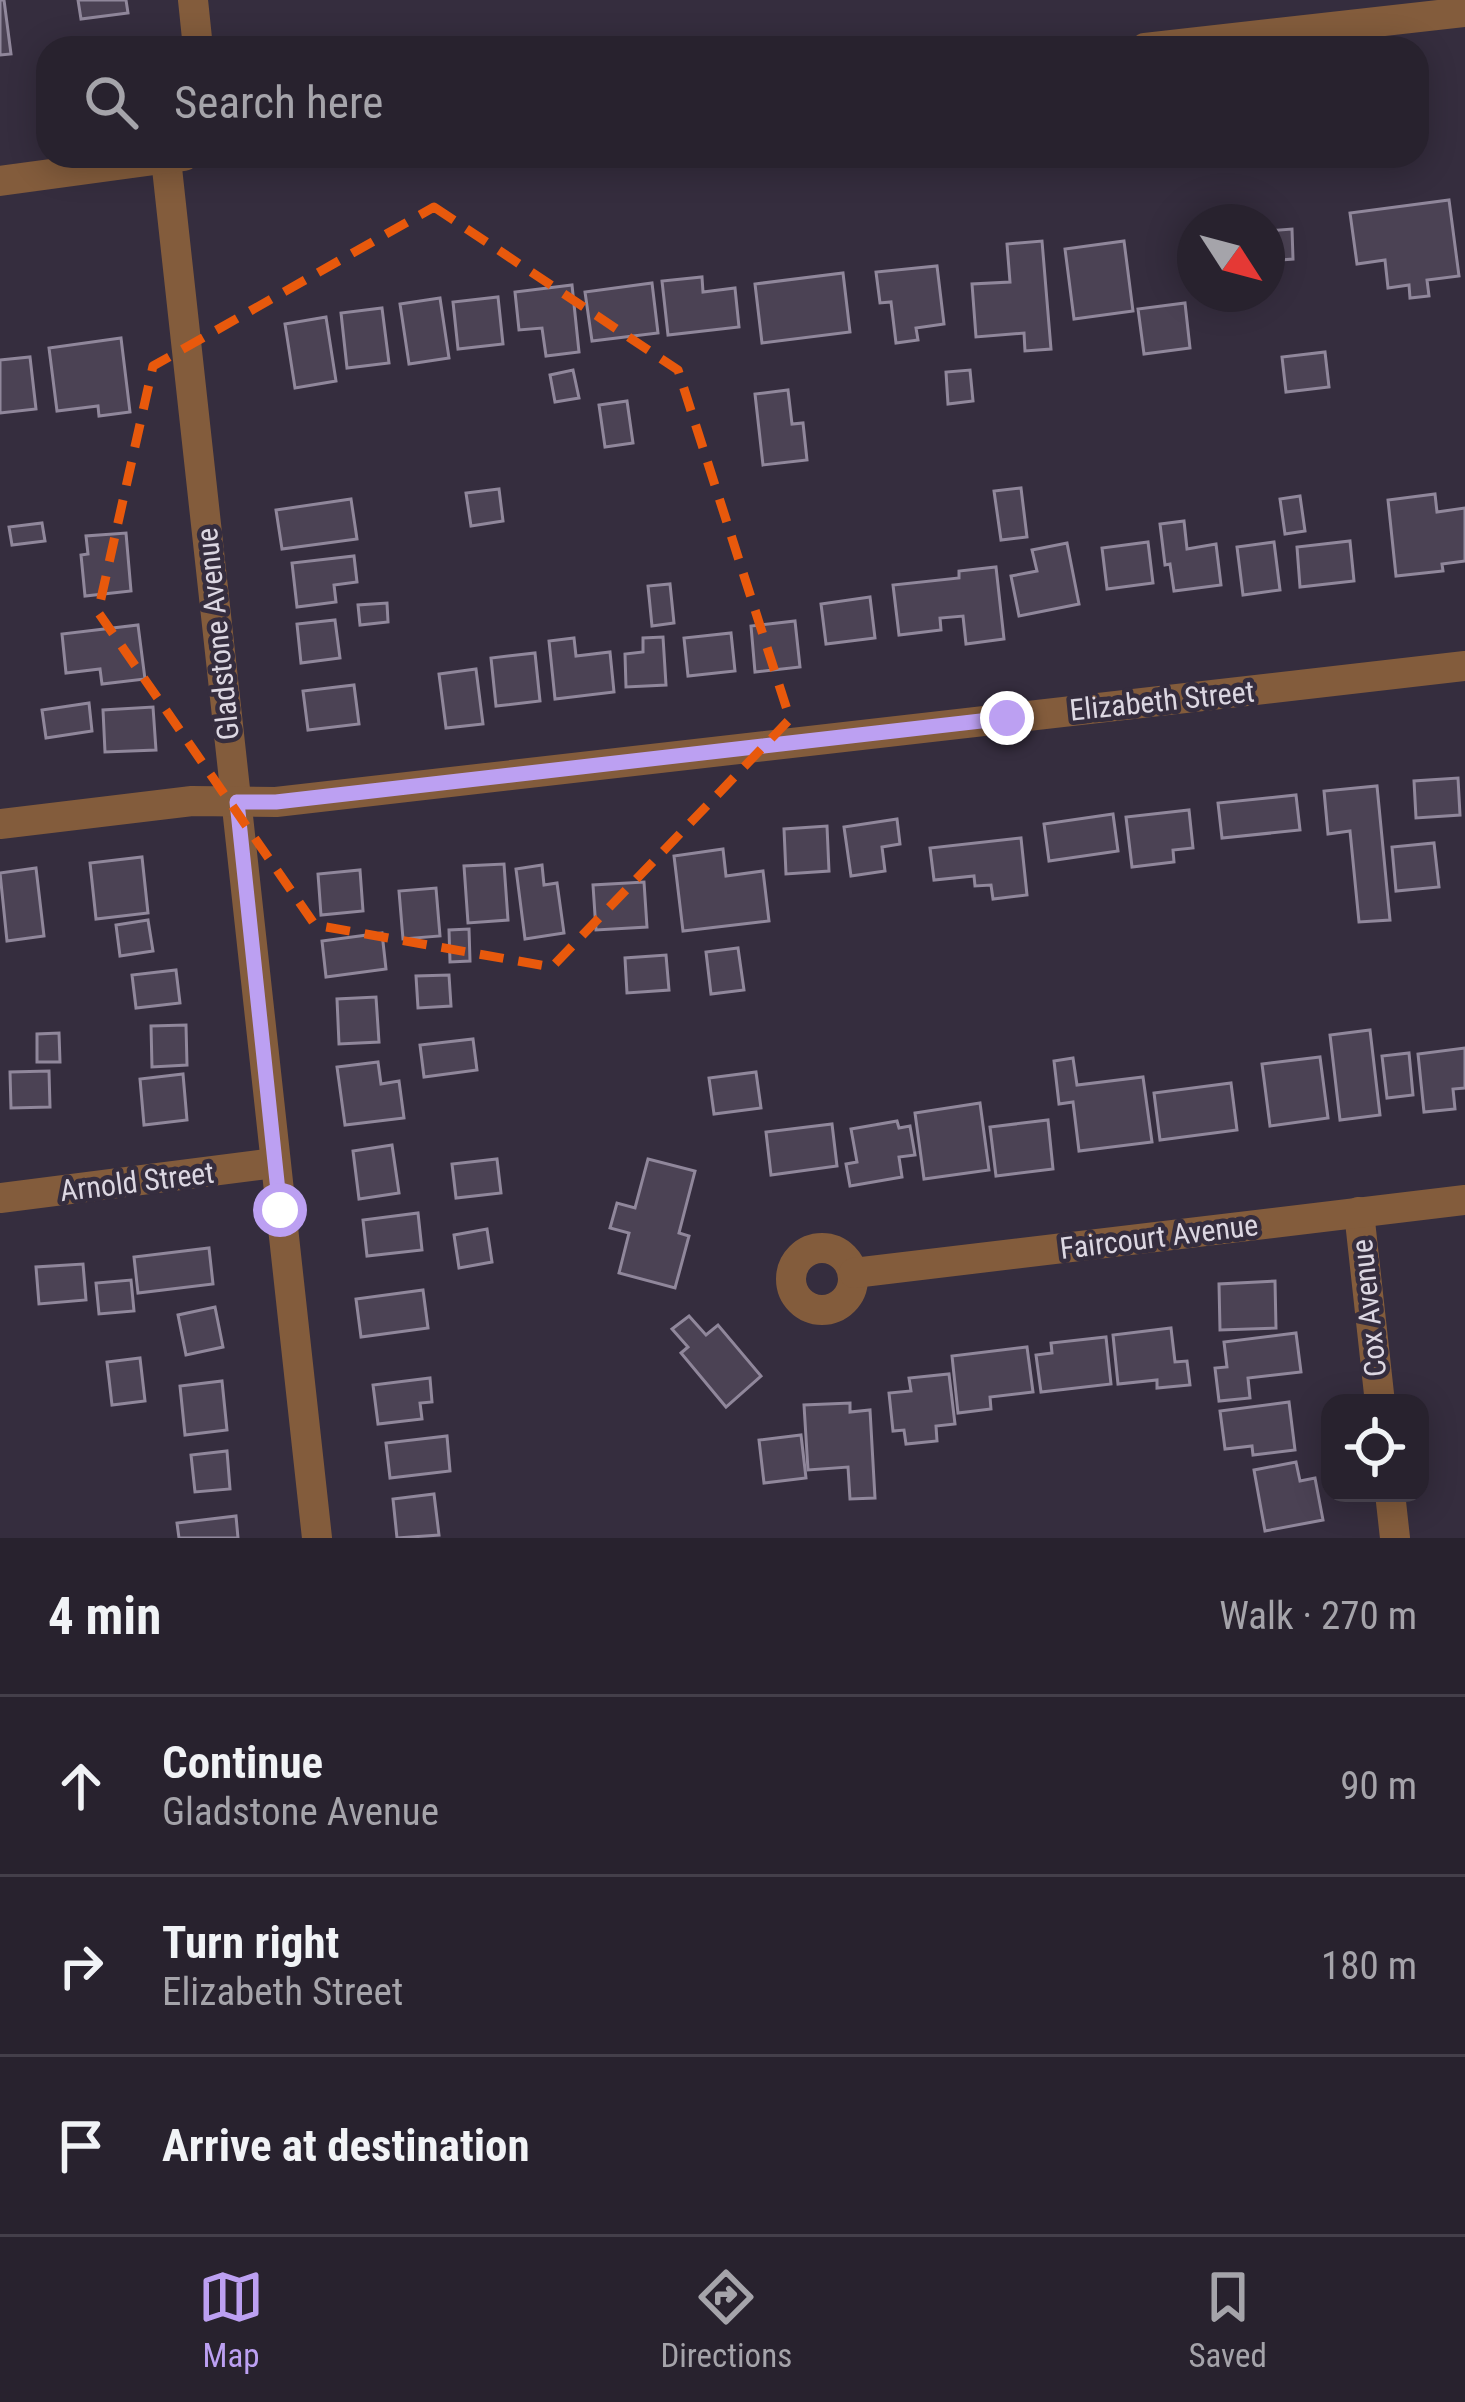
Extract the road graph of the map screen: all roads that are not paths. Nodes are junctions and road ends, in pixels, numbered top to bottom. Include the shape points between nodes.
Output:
1 (193, 0) edge
2 (1465, 11) edge
3 (196, 36) edge
4 (1249, 36) edge
5 (95, 168) edge
6 (177, 168) edge
7 (0, 181) edge
8 (1465, 665) edge
9 (237, 802) junction
10 (0, 824) edge
11 (274, 1163) junction
12 (0, 1198) edge
13 (1465, 1200) edge
14 (1359, 1212) junction
15 (854, 1274) dead end
16 (1379, 1394) edge
17 (1391, 1502) edge
18 (317, 1538) edge
19 (1395, 1538) edge

1 - 3 street
2 - 4 street
5 - 7 street
6 - 9 street, Gladstone Avenue
8 - 9 street, Elizabeth Street
9 - 10 street, Elizabeth Street
9 - 11 street, Gladstone Avenue
11 - 12 street, Arnold Street
11 - 18 street, Gladstone Avenue
13 - 14 street, Faircourt Avenue
14 - 15 street, Faircourt Avenue
14 - 16 street, Cox Avenue
17 - 19 street

